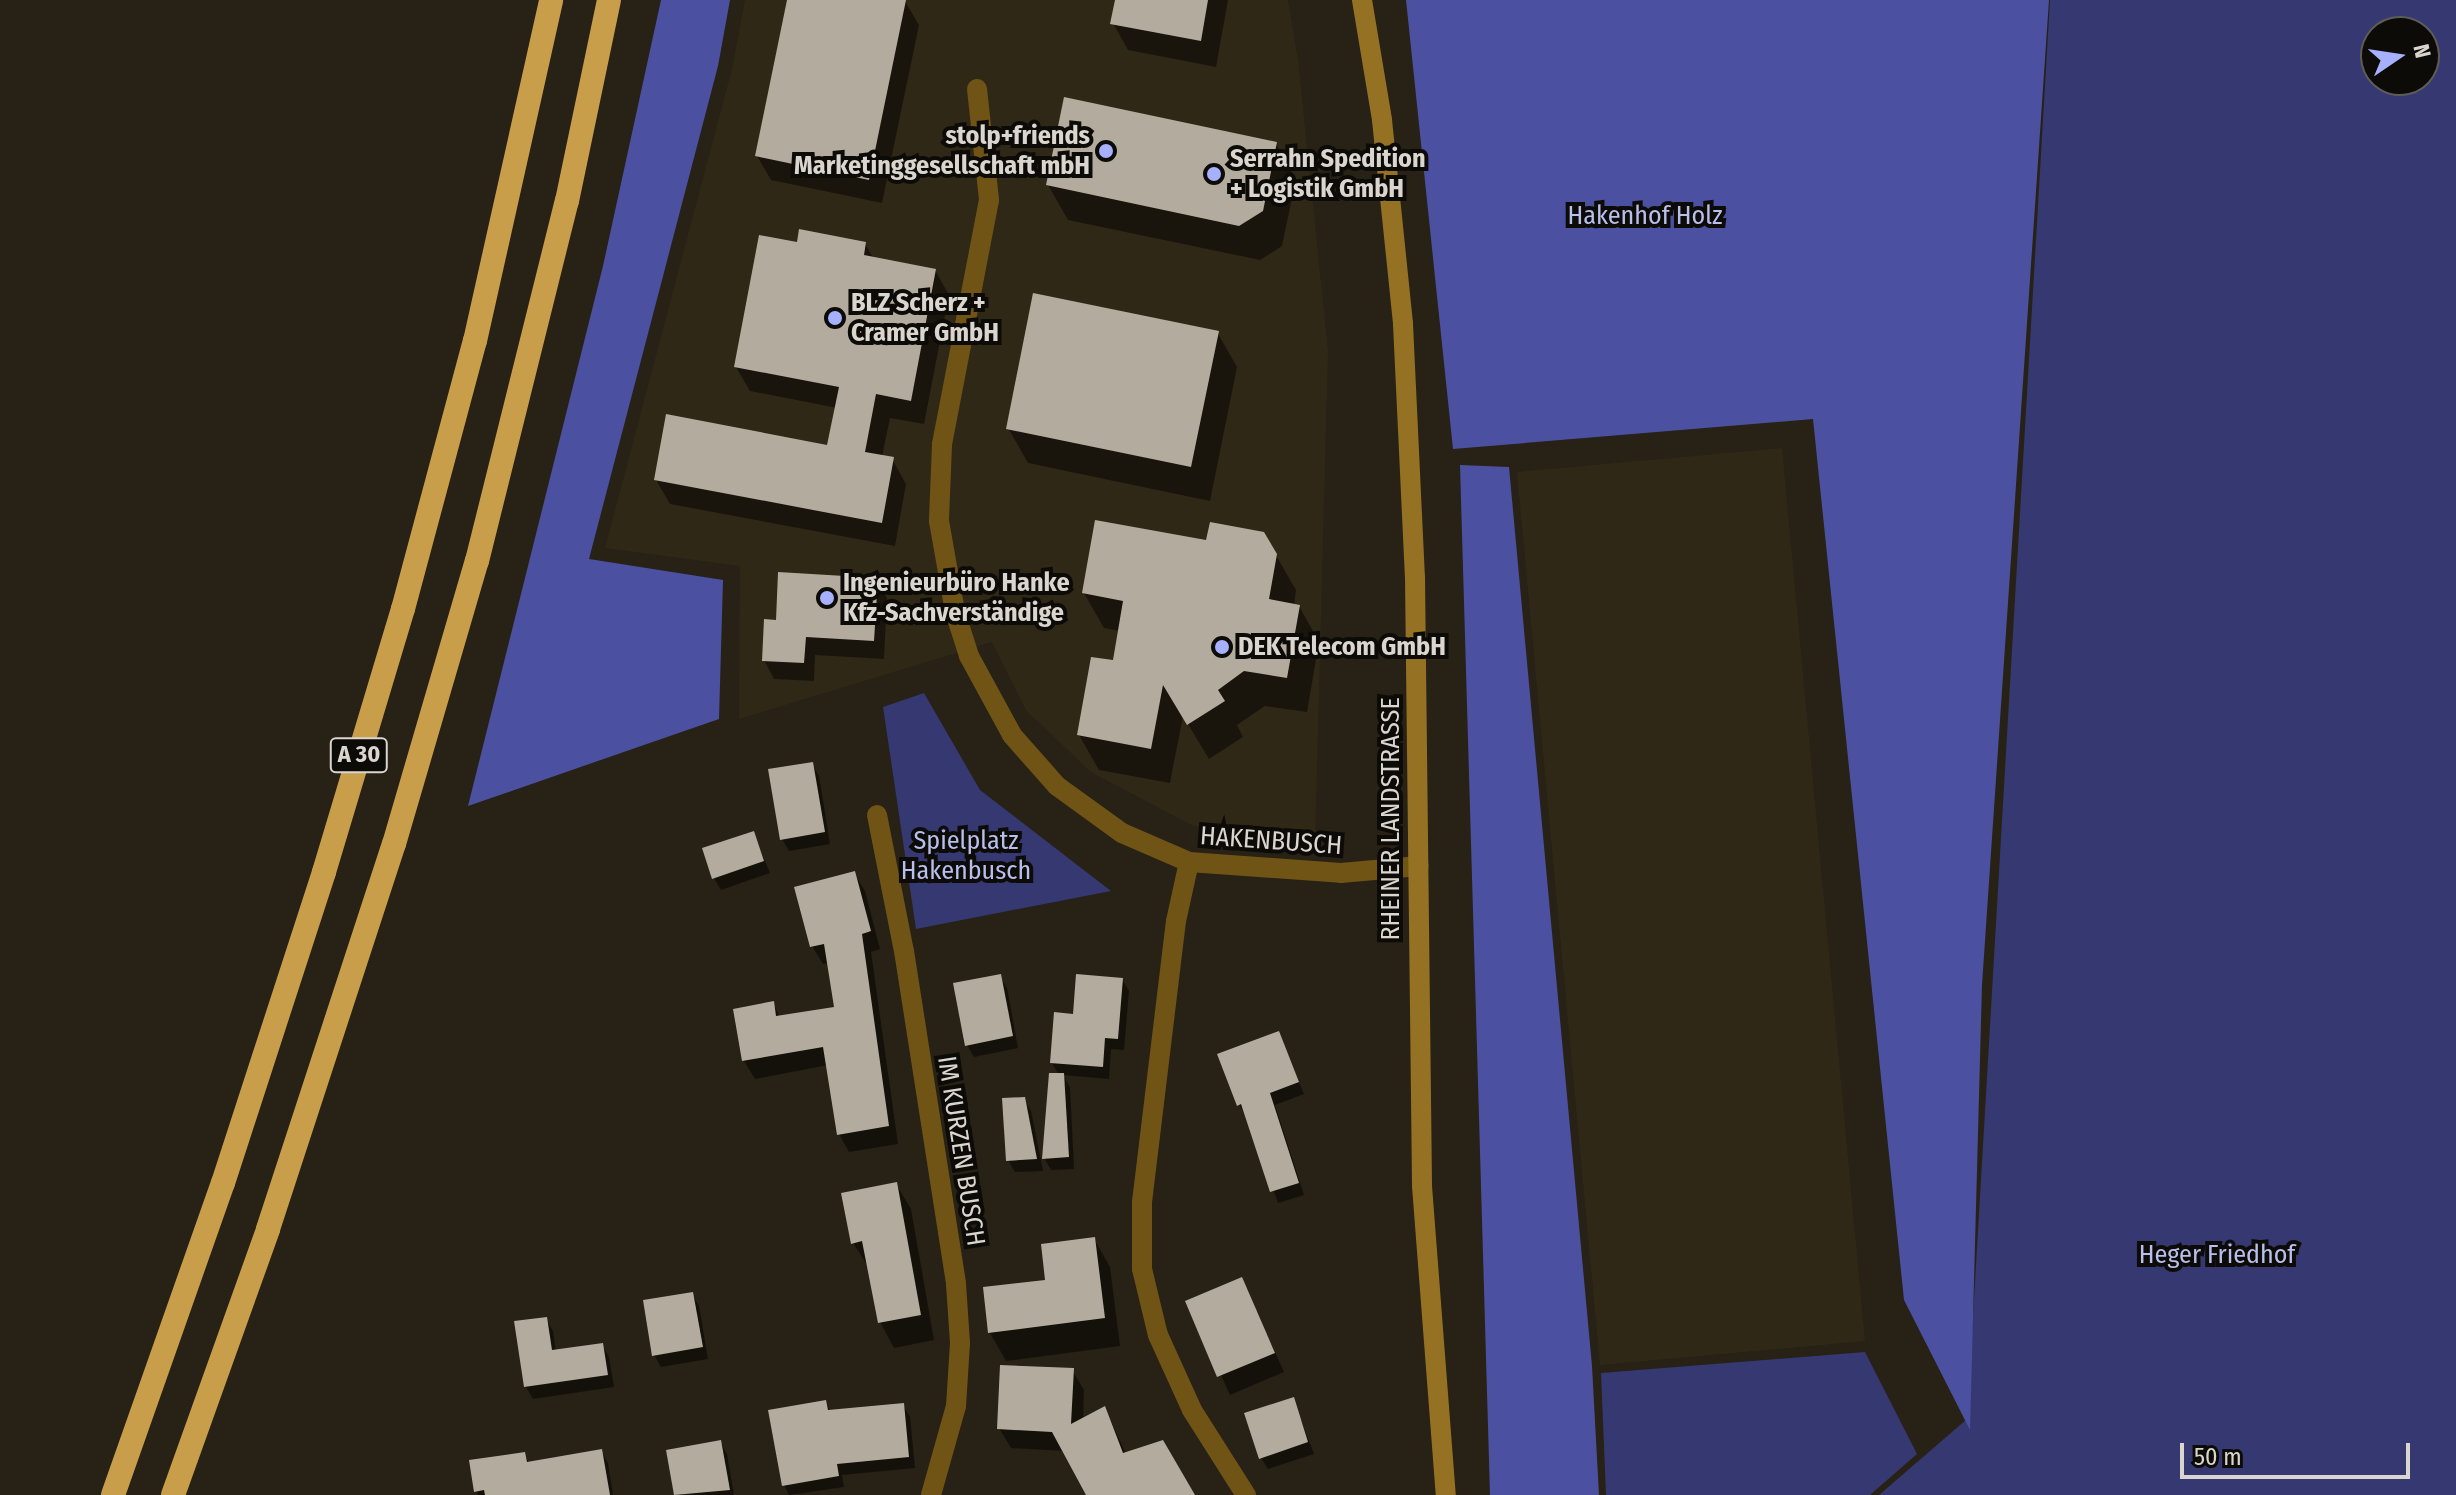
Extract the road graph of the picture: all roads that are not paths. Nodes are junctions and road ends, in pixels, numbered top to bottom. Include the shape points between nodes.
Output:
1 (551, 0) edge
2 (609, 0) edge
3 (1362, 0) edge
4 (977, 89) dead end
5 (877, 815) dead end
6 (1189, 862) junction
7 (1419, 866) junction
8 (113, 1495) edge
9 (173, 1495) edge
10 (931, 1495) edge
11 (1246, 1495) edge
12 (1446, 1495) edge

1 - 8 highway, A 30 via 475,341 403,609 223,1183
2 - 9 highway, A 30 via 567,201 477,561 403,814 268,1229
3 - 7 street, RHEINER LANDSTRASSE via 1382,120 1403,324 1415,577
4 - 6 street, HAKENBUSCH via 989,200 942,445 939,521 955,612 969,656 1012,735 1057,786 1122,833
5 - 10 street, IM KURZEN BUSCH via 904,951 956,1284 956,1406
6 - 7 street, HAKENBUSCH via 1341,873
6 - 11 street via 1176,921 1142,1201 1142,1269 1158,1335 1192,1410
7 - 12 street, RHEINER LANDSTRASSE via 1422,1186

